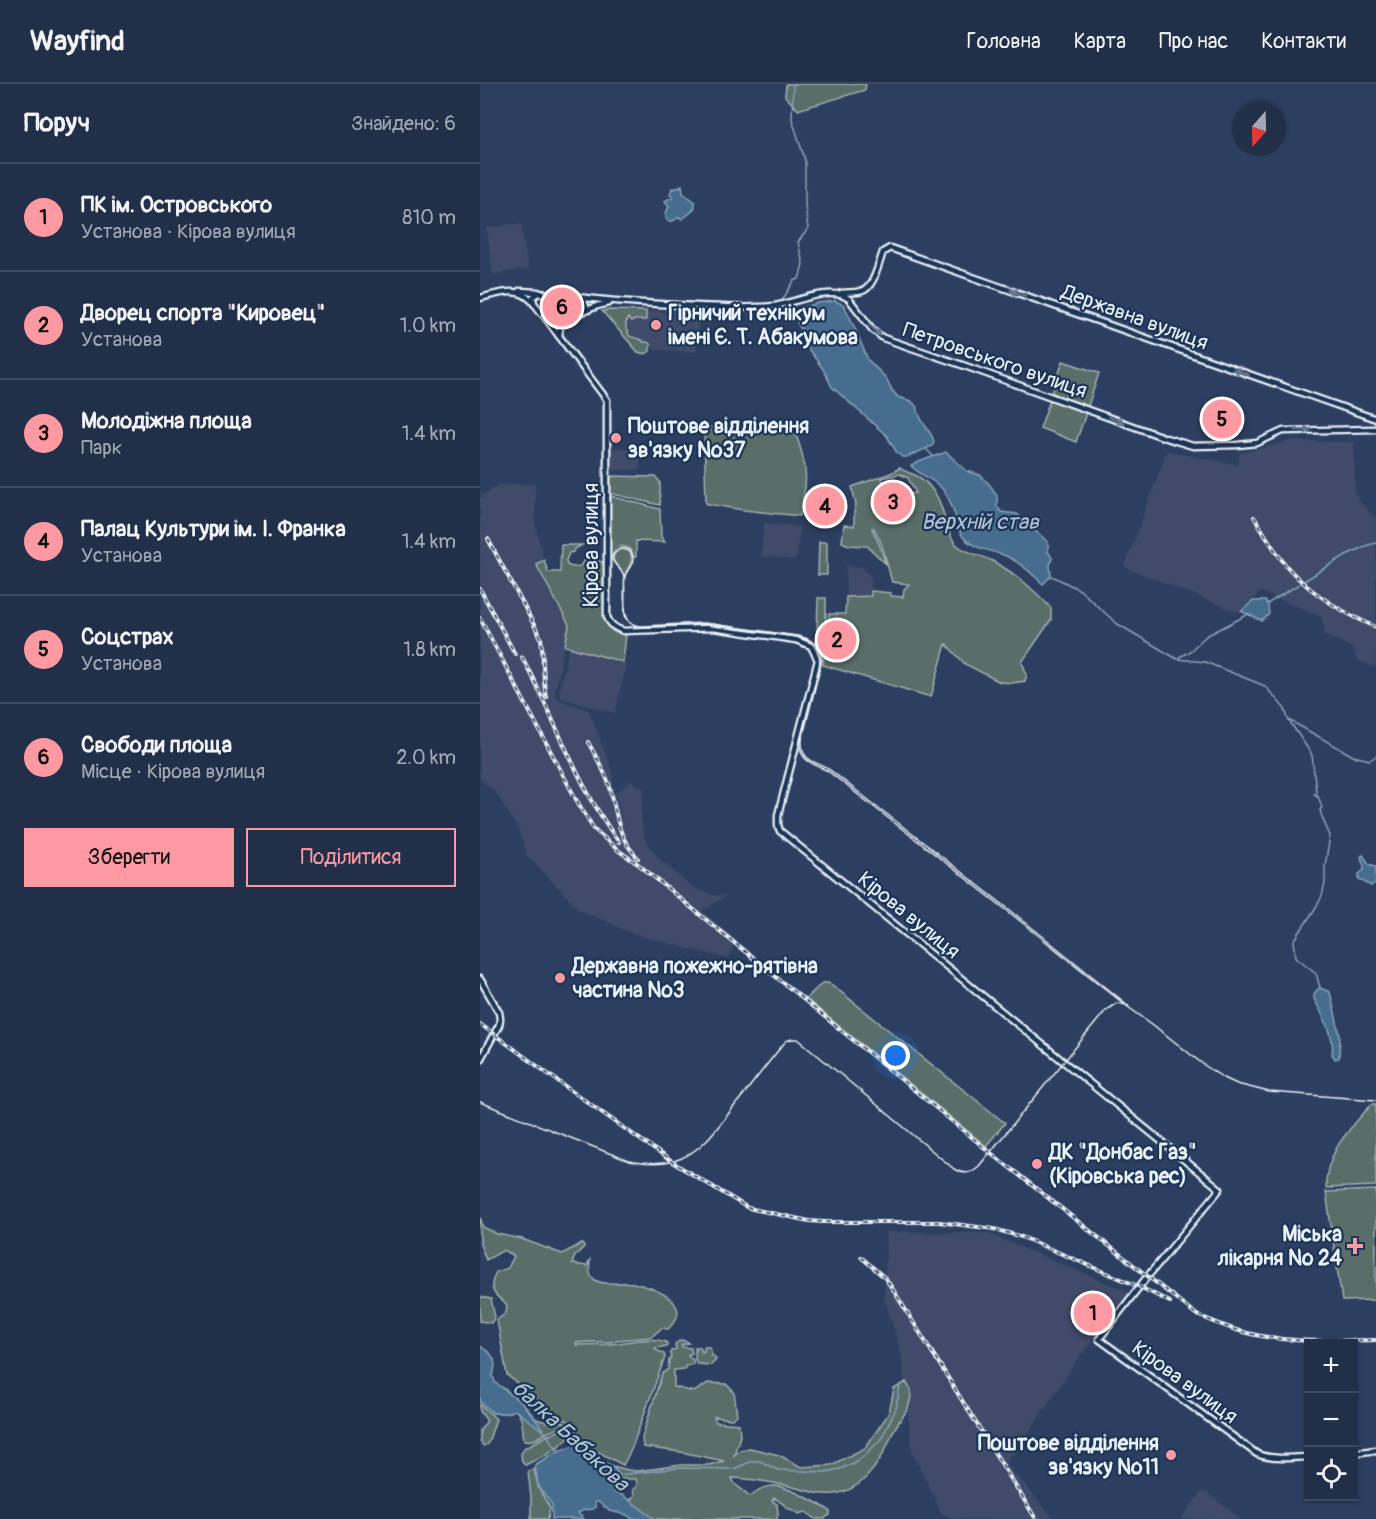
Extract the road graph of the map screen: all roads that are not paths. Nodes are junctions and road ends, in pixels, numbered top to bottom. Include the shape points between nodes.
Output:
1 (508, 292) junction
2 (539, 292) junction
3 (833, 294) junction
4 (577, 297) junction
5 (480, 298) edge
6 (615, 302) junction
7 (534, 304) junction
8 (580, 314) junction
9 (544, 316) junction
10 (565, 320) junction
11 (559, 336) junction
12 (1376, 419) edge
13 (1376, 429) edge
14 (480, 979) edge
15 (480, 1060) edge
16 (1376, 1450) edge
17 (1358, 1452) edge
18 (1304, 1457) edge

1 - 2 main road
1 - 5 main road
1 - 7 main road, Кірова вулиця via 524,295
2 - 4 main road
2 - 7 main road via 533,297
3 - 6 main road via 758,307
12 -> 3 main road, Державна вулиця via 893,249 883,252 867,289
3 -> 13 main road, Петровського вулиця via 849,299 883,338 1190,446 1253,444 1287,430
4 - 6 main road
4 - 8 main road via 586,304
6 - 8 main road
7 - 9 main road, Кірова вулиця
8 - 10 main road
9 - 10 main road via 554,322
9 - 11 main road, Кірова вулиця
10 - 11 main road
11 - 18 main road, Кірова вулиця via 607,400 607,617 611,624 630,631 713,628 796,640 810,646 818,660 778,815 780,831 1220,1189 1099,1339 1257,1454
14 - 15 main road via 500,1019
16 - 17 main road

